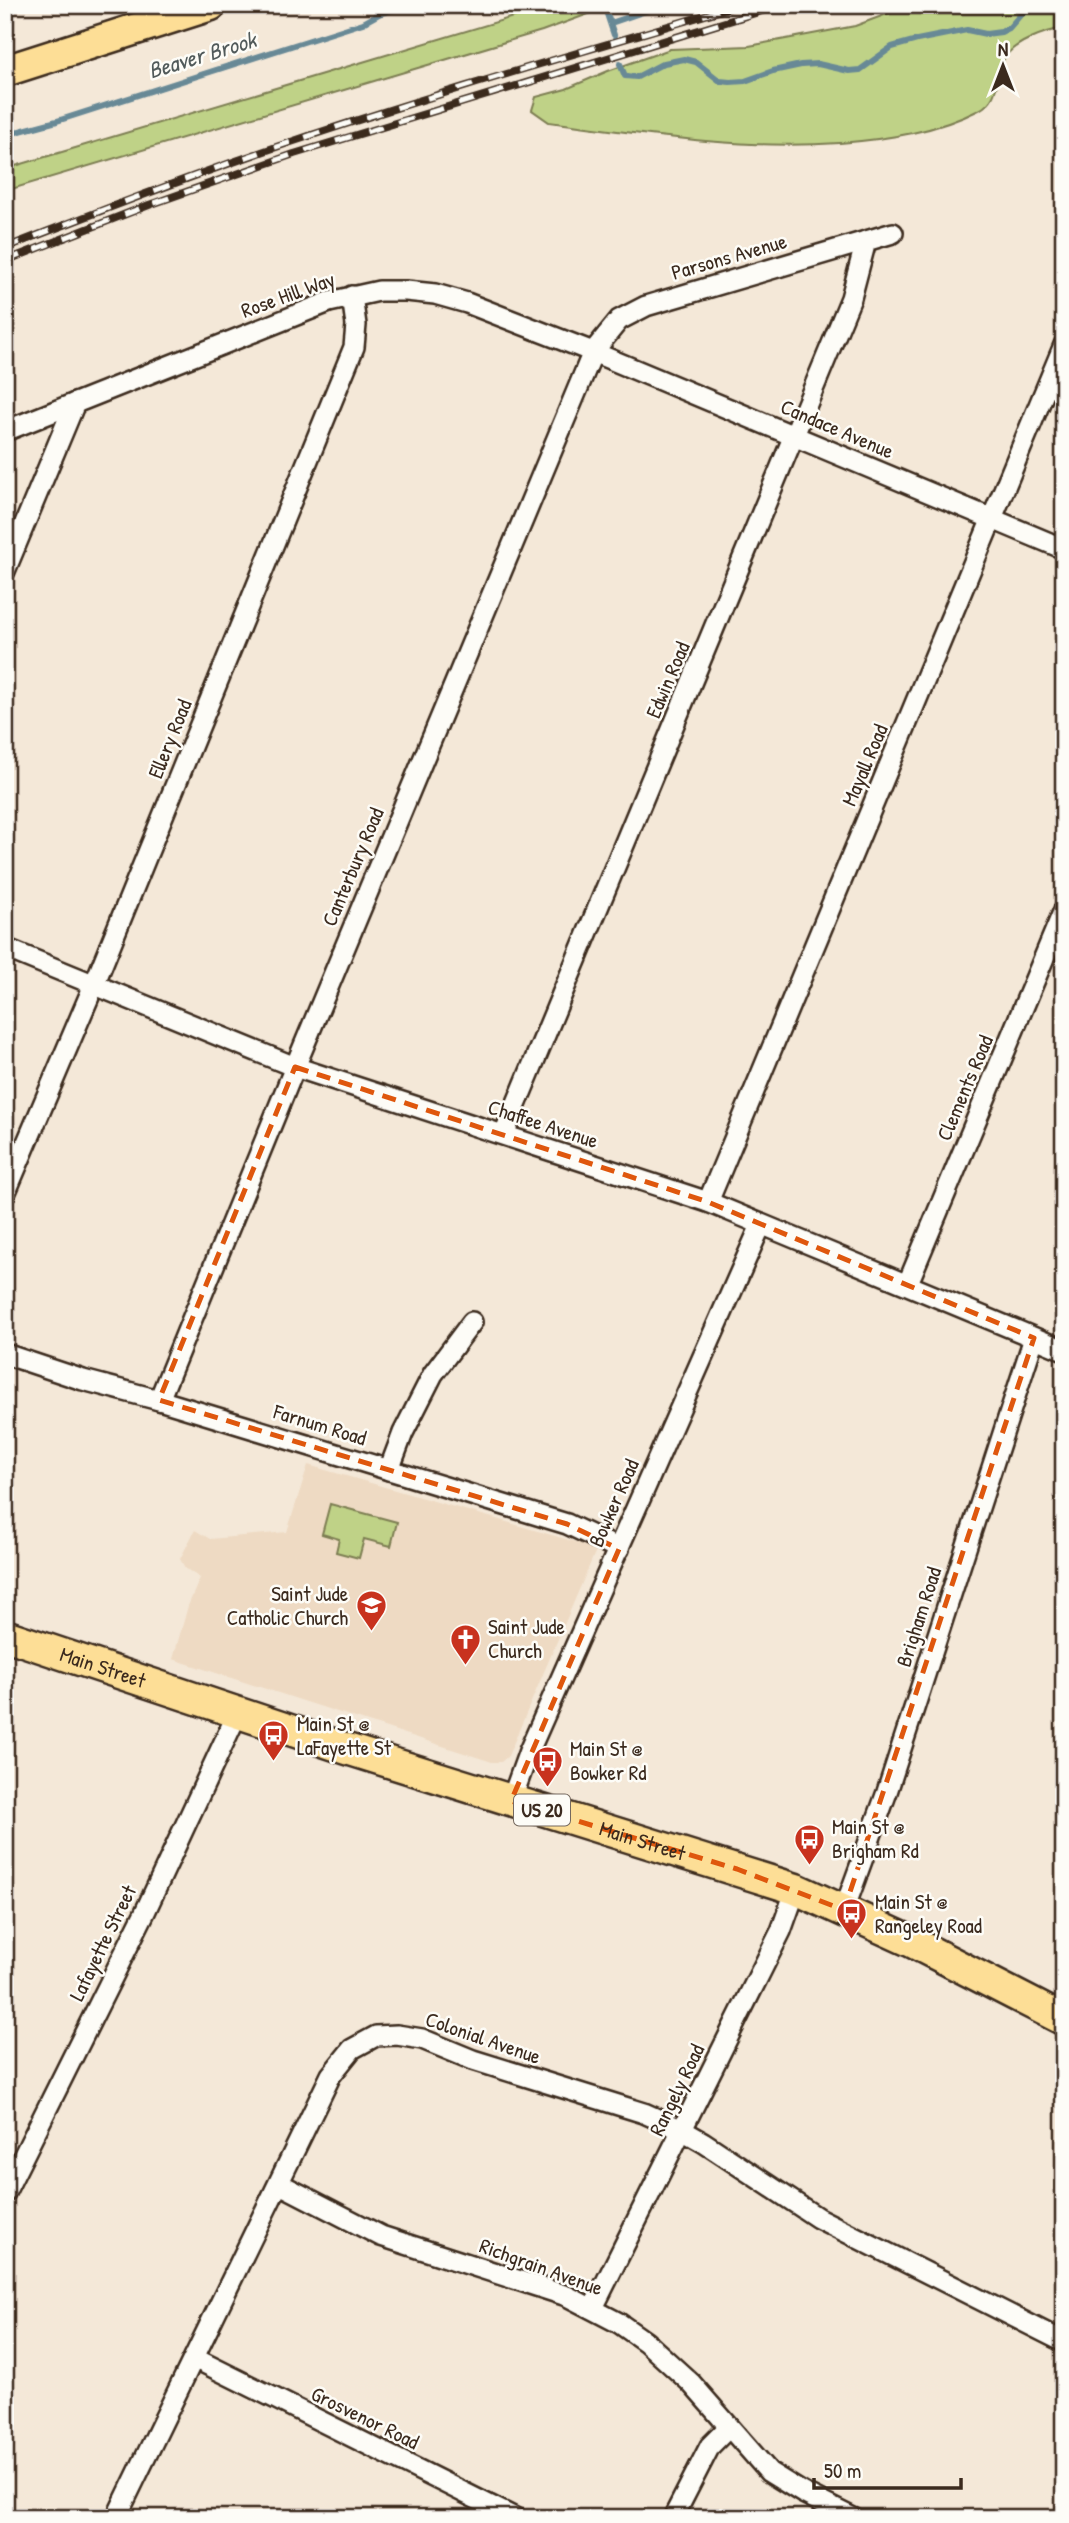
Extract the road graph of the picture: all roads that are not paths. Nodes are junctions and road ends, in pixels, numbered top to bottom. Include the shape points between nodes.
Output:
1 (211, 5) edge
2 (5, 71) edge
3 (893, 233) dead end
4 (866, 241) junction
5 (352, 296) junction
6 (1064, 345) edge
7 (593, 352) junction
8 (75, 403) junction
9 (5, 431) edge
10 (794, 436) junction
11 (992, 519) junction
12 (1064, 549) edge
13 (5, 572) edge
14 (1064, 910) edge
15 (5, 948) edge
16 (94, 985) junction
17 (295, 1067) junction
18 (504, 1134) junction
19 (5, 1194) edge
20 (708, 1202) junction
21 (761, 1225) junction
22 (908, 1283) junction
23 (472, 1322) dead end
24 (1034, 1338) junction
25 (1064, 1350) edge
26 (5, 1354) edge
27 (159, 1400) junction
28 (389, 1470) junction
29 (619, 1549) junction
30 (5, 1635) edge
31 (238, 1712) junction
32 (511, 1801) junction
33 (796, 1889) junction
34 (845, 1910) junction
35 (1064, 2020) edge
36 (682, 2130) junction
37 (279, 2184) junction
38 (5, 2193) edge
39 (593, 2308) junction
40 (1064, 2342) edge
41 (194, 2358) junction
42 (729, 2427) junction
43 (117, 2518) edge
44 (515, 2518) edge
45 (673, 2518) edge
46 (853, 2518) edge

1 - 2 main road
3 - 4 street, Parsons Avenue
4 - 7 street, Parsons Avenue via 646,306 619,320
4 - 10 street, Edwin Road via 851,298
5 - 7 street, Rose Hill Way via 379,291 435,294
5 - 8 street, Rose Hill Way
5 - 16 street, Ellery Road via 354,347
6 - 11 street, Mayall Road
7 - 10 street, Candace Avenue
7 - 17 street, Canterbury Road
8 - 9 street, Rose Hill Way
8 - 13 street
10 - 11 street, Candace Avenue
10 - 18 street, Edwin Road
11 - 12 street, Candace Avenue
11 - 20 street, Mayall Road
14 - 22 street, Clements Road
15 - 16 street, Chaffee Avenue
16 - 17 street, Chaffee Avenue
16 - 19 street, Ellery Road
17 - 18 street, Chaffee Avenue
17 - 27 street, Canterbury Road
18 - 20 street, Chaffee Avenue
20 - 21 street, Chaffee Avenue
21 - 22 street, Chaffee Avenue
21 - 29 street, Bowker Road
22 - 24 street, Chaffee Avenue
23 - 28 street via 432,1374
24 - 25 street, Chaffee Avenue
24 - 34 street, Brigham Road
26 - 27 street, Farnum Road
27 - 28 street, Farnum Road
28 - 29 street, Farnum Road via 567,1524
29 - 32 street, Bowker Road via 528,1751
30 - 31 main road, Main Street / US 20
31 - 32 main road, Main Street / US 20
31 - 38 street, Lafayette Street
32 - 33 main road, Main Street / US 20
33 - 34 main road, Main Street / US 20
33 - 36 street, Rangely Road via 781,1931
34 - 35 main road, Main Street / US 20
36 - 37 street, Colonial Avenue via 422,2039 376,2036 352,2049 331,2075
36 - 39 street, Rangely Road
36 - 40 street, Colonial Avenue via 799,2207
37 - 39 street, Richgrain Avenue via 382,2236
37 - 41 street, Colonial Avenue
39 - 42 street, Richgrain Avenue via 669,2361
41 - 43 street, Colonial Avenue
41 - 44 street, Grosvenor Road
42 - 45 street via 709,2446
42 - 46 street, Richgrain Avenue via 769,2472

